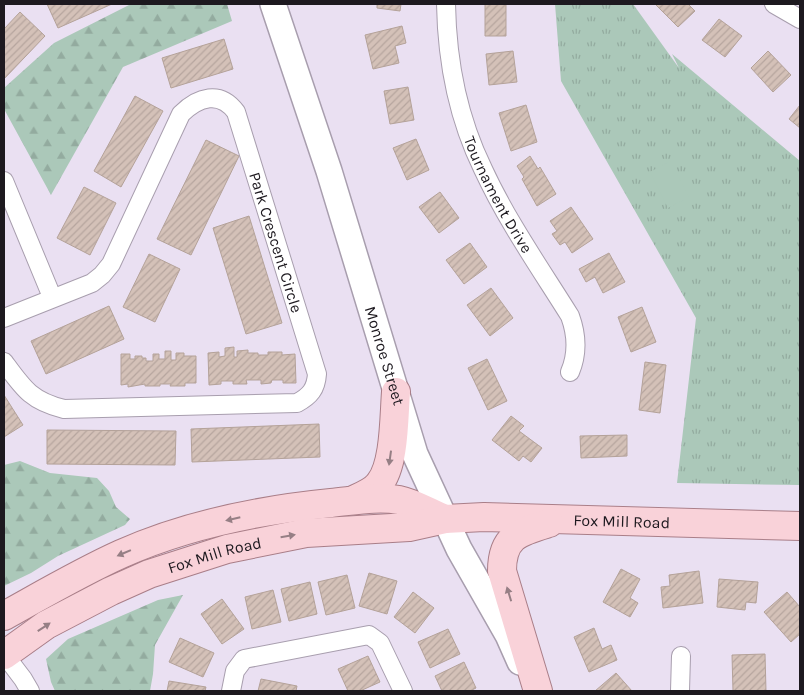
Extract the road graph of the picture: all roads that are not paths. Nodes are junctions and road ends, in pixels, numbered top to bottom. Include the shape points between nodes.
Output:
1 (274, 4) edge
2 (446, 4) edge
3 (774, 4) edge
4 (800, 19) edge
5 (4, 181) edge
6 (52, 298) junction
7 (4, 318) edge
8 (4, 362) edge
9 (570, 372) dead end
10 (396, 392) junction
11 (351, 501) junction
12 (445, 519) junction
13 (562, 519) junction
14 (800, 526) edge
15 (4, 616) edge
16 (4, 655) edge
17 (681, 656) dead end
18 (30, 691) edge
19 (231, 691) edge
20 (403, 691) edge
21 (535, 691) edge
22 (538, 691) edge
23 (680, 691) edge

1 - 10 main road, Monroe Street
2 - 9 street, Tournament Drive via 451,63 466,125 498,199 570,316 576,348
3 - 4 street
5 - 6 street
6 - 7 street, Park Crescent Circle
6 - 8 street, Park Crescent Circle via 92,283 102,275 111,264 181,114 190,105 206,98 219,99 230,104 236,112 317,374 316,384 307,398 297,403 64,409 40,401 29,393
10 -> 11 main road via 387,472 372,490
10 - 12 main road, Monroe Street via 415,454
11 - 12 main road, Fox Mill Road via 400,500
11 -> 15 main road, Fox Mill Road via 264,512 170,536 78,575
12 - 13 main road, Fox Mill Road
16 -> 12 main road, Fox Mill Road via 77,608 149,574 190,560 306,533 409,527
12 - 21 main road, Monroe Street
13 - 14 main road, Fox Mill Road
22 -> 13 main road via 502,572 502,557 512,539
16 - 18 street
17 - 23 street
19 - 20 street via 234,671 244,659 368,635 380,643

